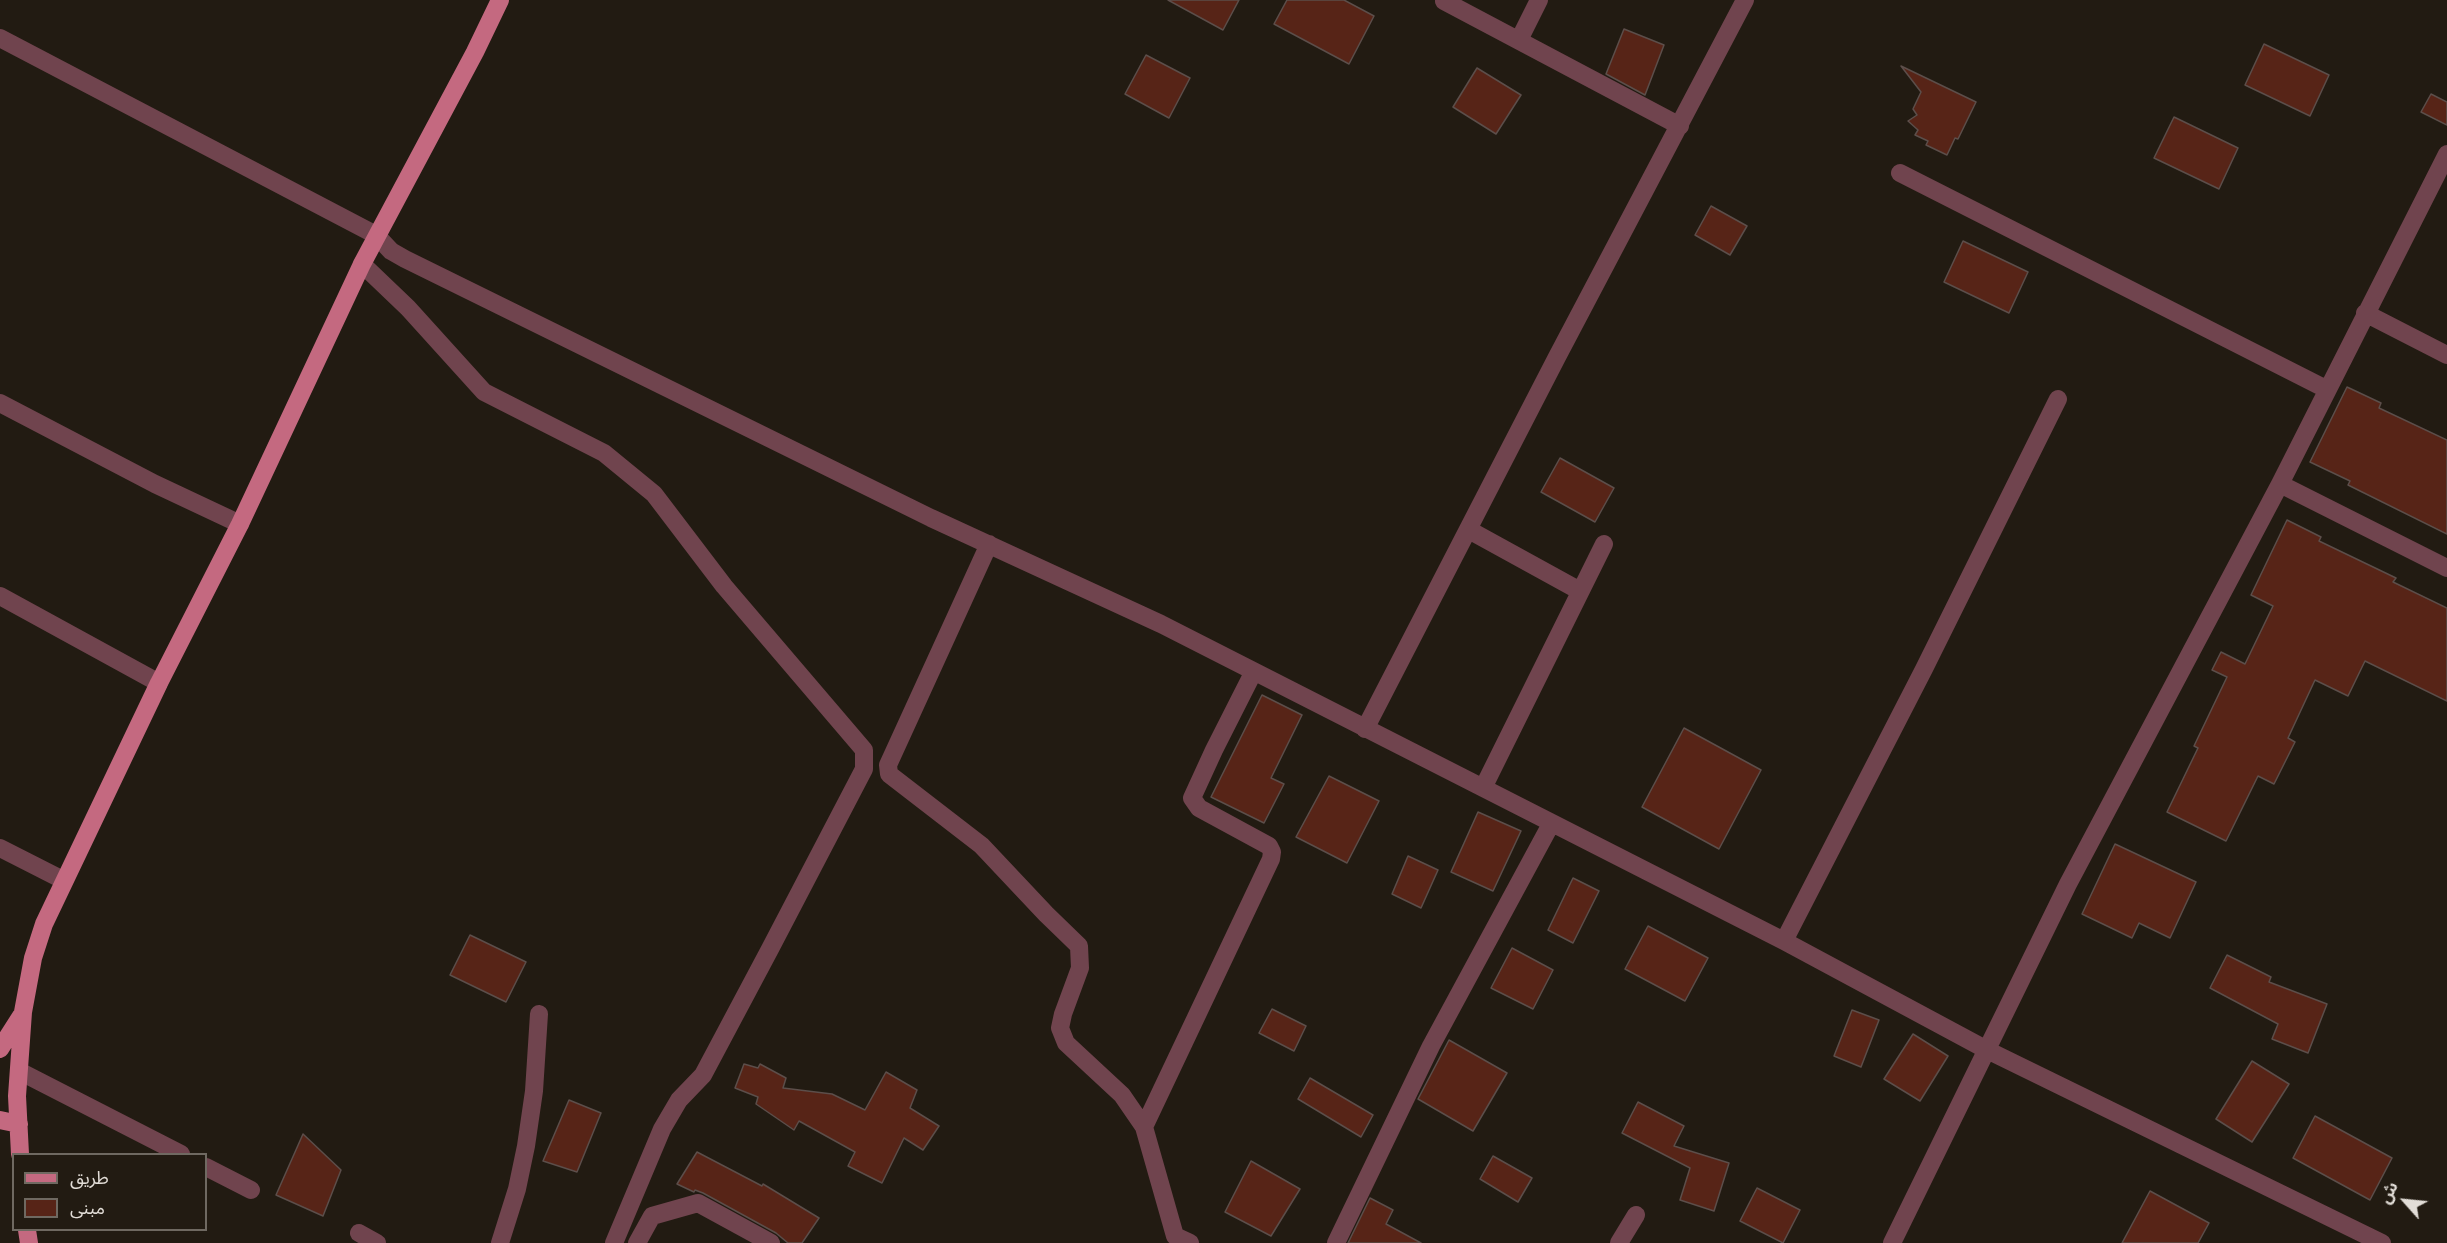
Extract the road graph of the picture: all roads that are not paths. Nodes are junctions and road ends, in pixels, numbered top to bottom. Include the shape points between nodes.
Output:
1 (500, 0) edge
2 (1539, 0) edge
3 (1745, 0) edge
4 (1444, 1) edge
5 (0, 38) edge
6 (1519, 40) junction
7 (1680, 126) junction
8 (2447, 154) edge
9 (1900, 173) dead end
10 (376, 235) junction
11 (362, 264) junction
12 (2365, 313) junction
13 (2447, 355) edge
14 (2326, 389) junction
15 (2058, 399) dead end
16 (0, 403) edge
17 (2280, 484) junction
18 (240, 524) junction
19 (1469, 530) junction
20 (989, 544) junction
21 (1604, 544) dead end
22 (2447, 568) edge
23 (1580, 591) junction
24 (0, 596) edge
25 (1253, 673) junction
26 (159, 683) junction
27 (1365, 729) junction
28 (1483, 788) junction
29 (1551, 825) junction
30 (0, 848) edge
31 (63, 880) junction
32 (1784, 941) junction
33 (23, 1012) junction
34 (539, 1014) dead end
35 (0, 1049) edge
36 (1987, 1050) junction
37 (19, 1071) junction
38 (9, 1096) edge
39 (0, 1120) edge
40 (19, 1124) junction
41 (1144, 1127) junction
42 (20, 1153) edge
43 (177, 1153) edge
44 (207, 1168) edge
45 (251, 1190) dead end
46 (1636, 1215) dead end
47 (359, 1233) dead end
48 (1180, 1241) edge
49 (377, 1243) edge
50 (500, 1243) edge
51 (614, 1243) edge
52 (638, 1243) edge
53 (771, 1243) edge
54 (1336, 1243) edge
55 (1619, 1243) edge
56 (1892, 1243) edge
57 (2382, 1243) edge

1 - 10 main road
2 - 6 street
3 - 7 street
4 - 6 street
5 - 10 street
6 - 7 street
7 - 19 street
8 - 12 street
9 - 14 street
10 - 11 main road
10 - 20 street via 405,259
11 - 18 main road
11 - 51 street via 484,392 604,453 654,494 724,586 864,750 864,769 703,1075 679,1100 662,1129
12 - 13 street
12 - 14 street
14 - 17 street
15 - 32 street
16 - 18 street
17 - 22 street
17 - 36 street via 2068,884
18 - 26 main road
19 - 23 street
19 - 27 street
20 - 25 street via 1161,624
20 - 41 street via 888,765 889,774 981,844 1079,946 1080,968 1060,1028 1066,1043 1122,1095
21 - 23 street
23 - 28 street
24 - 26 street
25 - 27 street
25 - 41 street via 1192,798 1199,808 1269,846 1271,859
26 - 31 main road
27 - 28 street
28 - 29 street
29 - 32 street
29 - 54 street via 1431,1046
30 - 31 street
31 - 33 main road via 40,935
32 - 36 street
33 - 35 main road
33 - 37 main road
34 - 50 street via 526,1146
36 - 56 street
36 - 57 street
37 - 38 main road
37 - 43 street
38 - 40 main road
39 - 40 main road
40 - 42 main road
41 - 48 street
44 - 45 street
46 - 55 street
47 - 49 street
52 - 53 street via 652,1216 698,1203

